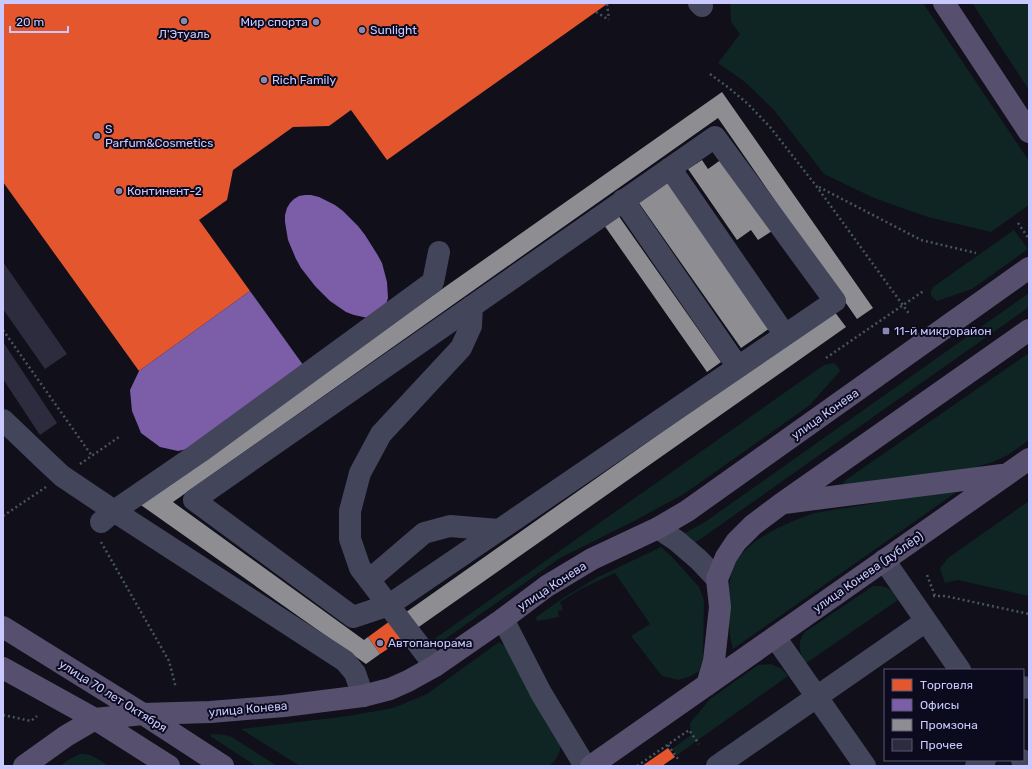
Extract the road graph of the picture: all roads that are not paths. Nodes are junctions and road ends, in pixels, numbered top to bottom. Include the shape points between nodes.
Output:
1 (944, 3) edge
2 (1029, 132) edge
3 (670, 168) junction
4 (623, 200) junction
5 (439, 252) dead end
6 (1029, 268) edge
7 (472, 306) junction
8 (1029, 330) edge
9 (785, 335) junction
10 (738, 367) junction
11 (3, 420) edge
12 (1029, 459) edge
13 (1006, 475) junction
14 (781, 504) junction
15 (104, 523) junction
16 (658, 528) junction
17 (499, 530) junction
18 (884, 560) junction
19 (717, 579) junction
20 (369, 580) junction
21 (389, 605) junction
22 (503, 619) junction
23 (926, 621) junction
24 (3, 627) edge
25 (775, 637) junction
26 (435, 666) junction
27 (3, 668) edge
28 (959, 669) edge
29 (707, 685) junction
30 (363, 696) junction
31 (817, 697) junction
32 (143, 714) junction
33 (95, 719) junction
34 (24, 766) edge
35 (169, 766) edge
36 (223, 766) edge
37 (585, 766) edge
38 (591, 766) edge
39 (717, 766) edge
40 (865, 766) edge

1 - 2 main road
3 - 4 street
3 - 9 street
3 - 9 street via 715,137 839,308
4 - 7 street
4 - 10 street
5 - 15 street via 434,282
6 - 16 main road, улица Конева via 687,511
7 - 20 street via 472,326 460,348 381,434 360,473 350,511 350,539 360,568
7 - 21 street via 194,500 353,616
8 - 14 main road
9 - 10 street
10 - 17 street
11 - 15 street via 62,476
12 - 13 main road, улица Конева (дублёр)
13 - 14 main road
13 - 18 main road, улица Конева (дублёр)
14 - 19 main road via 736,542 726,557
15 - 30 street via 345,661 355,673
16 - 19 street via 677,540
16 - 22 main road, улица Конева via 592,559 547,586
17 - 20 street via 450,526 424,533
17 - 21 street
18 - 23 street
18 - 25 main road, улица Конева (дублёр)
19 - 29 main road via 720,607 714,661
20 - 21 street
21 - 26 street
22 - 26 main road, улица Конева
22 - 37 street via 541,693
23 - 28 street
23 - 31 street
24 - 32 main road, улица 70 лет Октября
25 - 29 main road, улица Конева (дублёр)
25 - 31 street
26 - 30 main road, улица Конева via 390,689
27 - 33 main road
29 - 38 main road
30 - 32 main road, улица Конева via 284,706
31 - 39 street
31 - 40 street
32 - 33 main road, улица Конева
32 - 36 main road, улица 70 лет Октября
33 - 34 main road, улица Конева
33 - 35 main road

